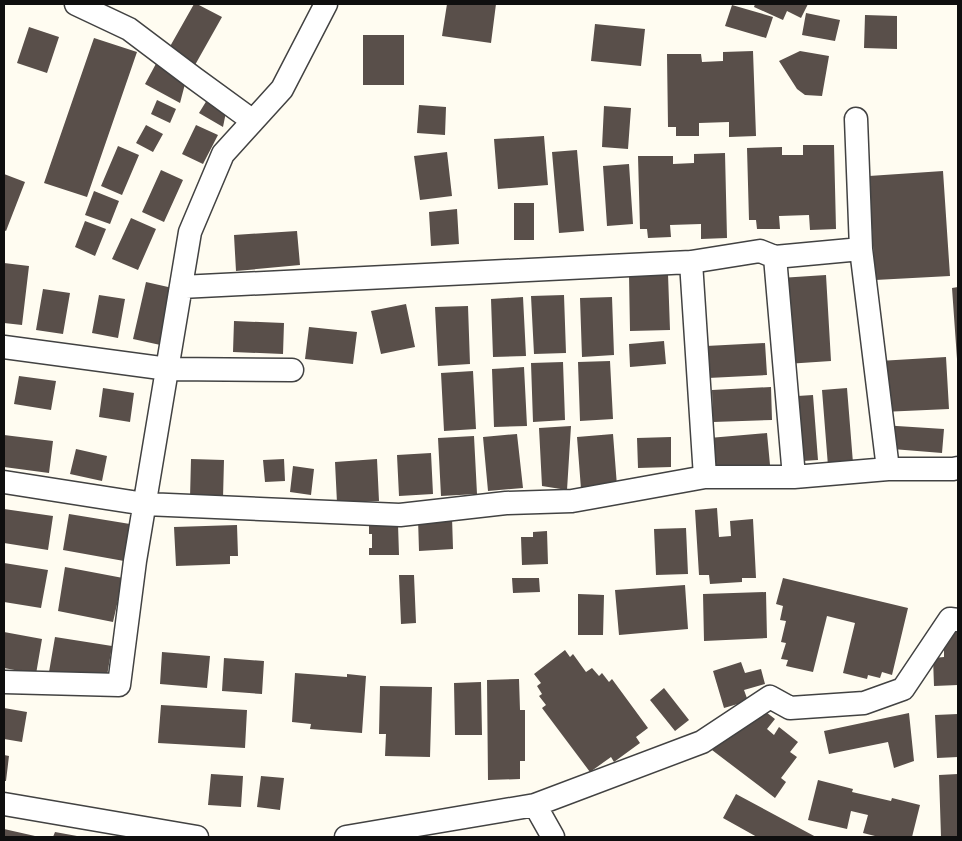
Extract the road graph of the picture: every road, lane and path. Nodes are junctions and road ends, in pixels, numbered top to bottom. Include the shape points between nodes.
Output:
1 (76, 4) edge
2 (326, 4) edge
3 (856, 119) dead end
4 (253, 121) junction
5 (861, 249) junction
6 (775, 257) junction
7 (691, 262) junction
8 (181, 287) junction
9 (4, 347) edge
10 (168, 369) junction
11 (292, 370) dead end
12 (958, 468) edge
13 (888, 469) junction
14 (705, 477) junction
15 (794, 477) junction
16 (4, 482) edge
17 (145, 504) junction
18 (958, 620) edge
19 (4, 682) edge
20 (4, 804) edge
21 (536, 805) junction
22 (197, 837) edge
23 (346, 837) edge
24 (553, 837) edge

1 - 4 street via 129,29
2 - 4 street via 282,90
3 - 5 street
4 - 8 street via 223,154 190,232
5 - 6 street
5 - 13 street
6 - 7 street via 760,251
6 - 15 street
7 - 8 street
7 - 14 street
8 - 10 street
9 - 10 street
10 - 11 street
10 - 17 street
12 - 13 street
13 - 15 street
14 - 15 street
14 - 17 street via 572,501 506,503 400,515
16 - 17 street
17 - 19 street via 119,685
18 - 21 street via 950,619 903,689 864,703 790,708 770,697 702,742
20 - 22 street
21 - 23 street
21 - 24 street

